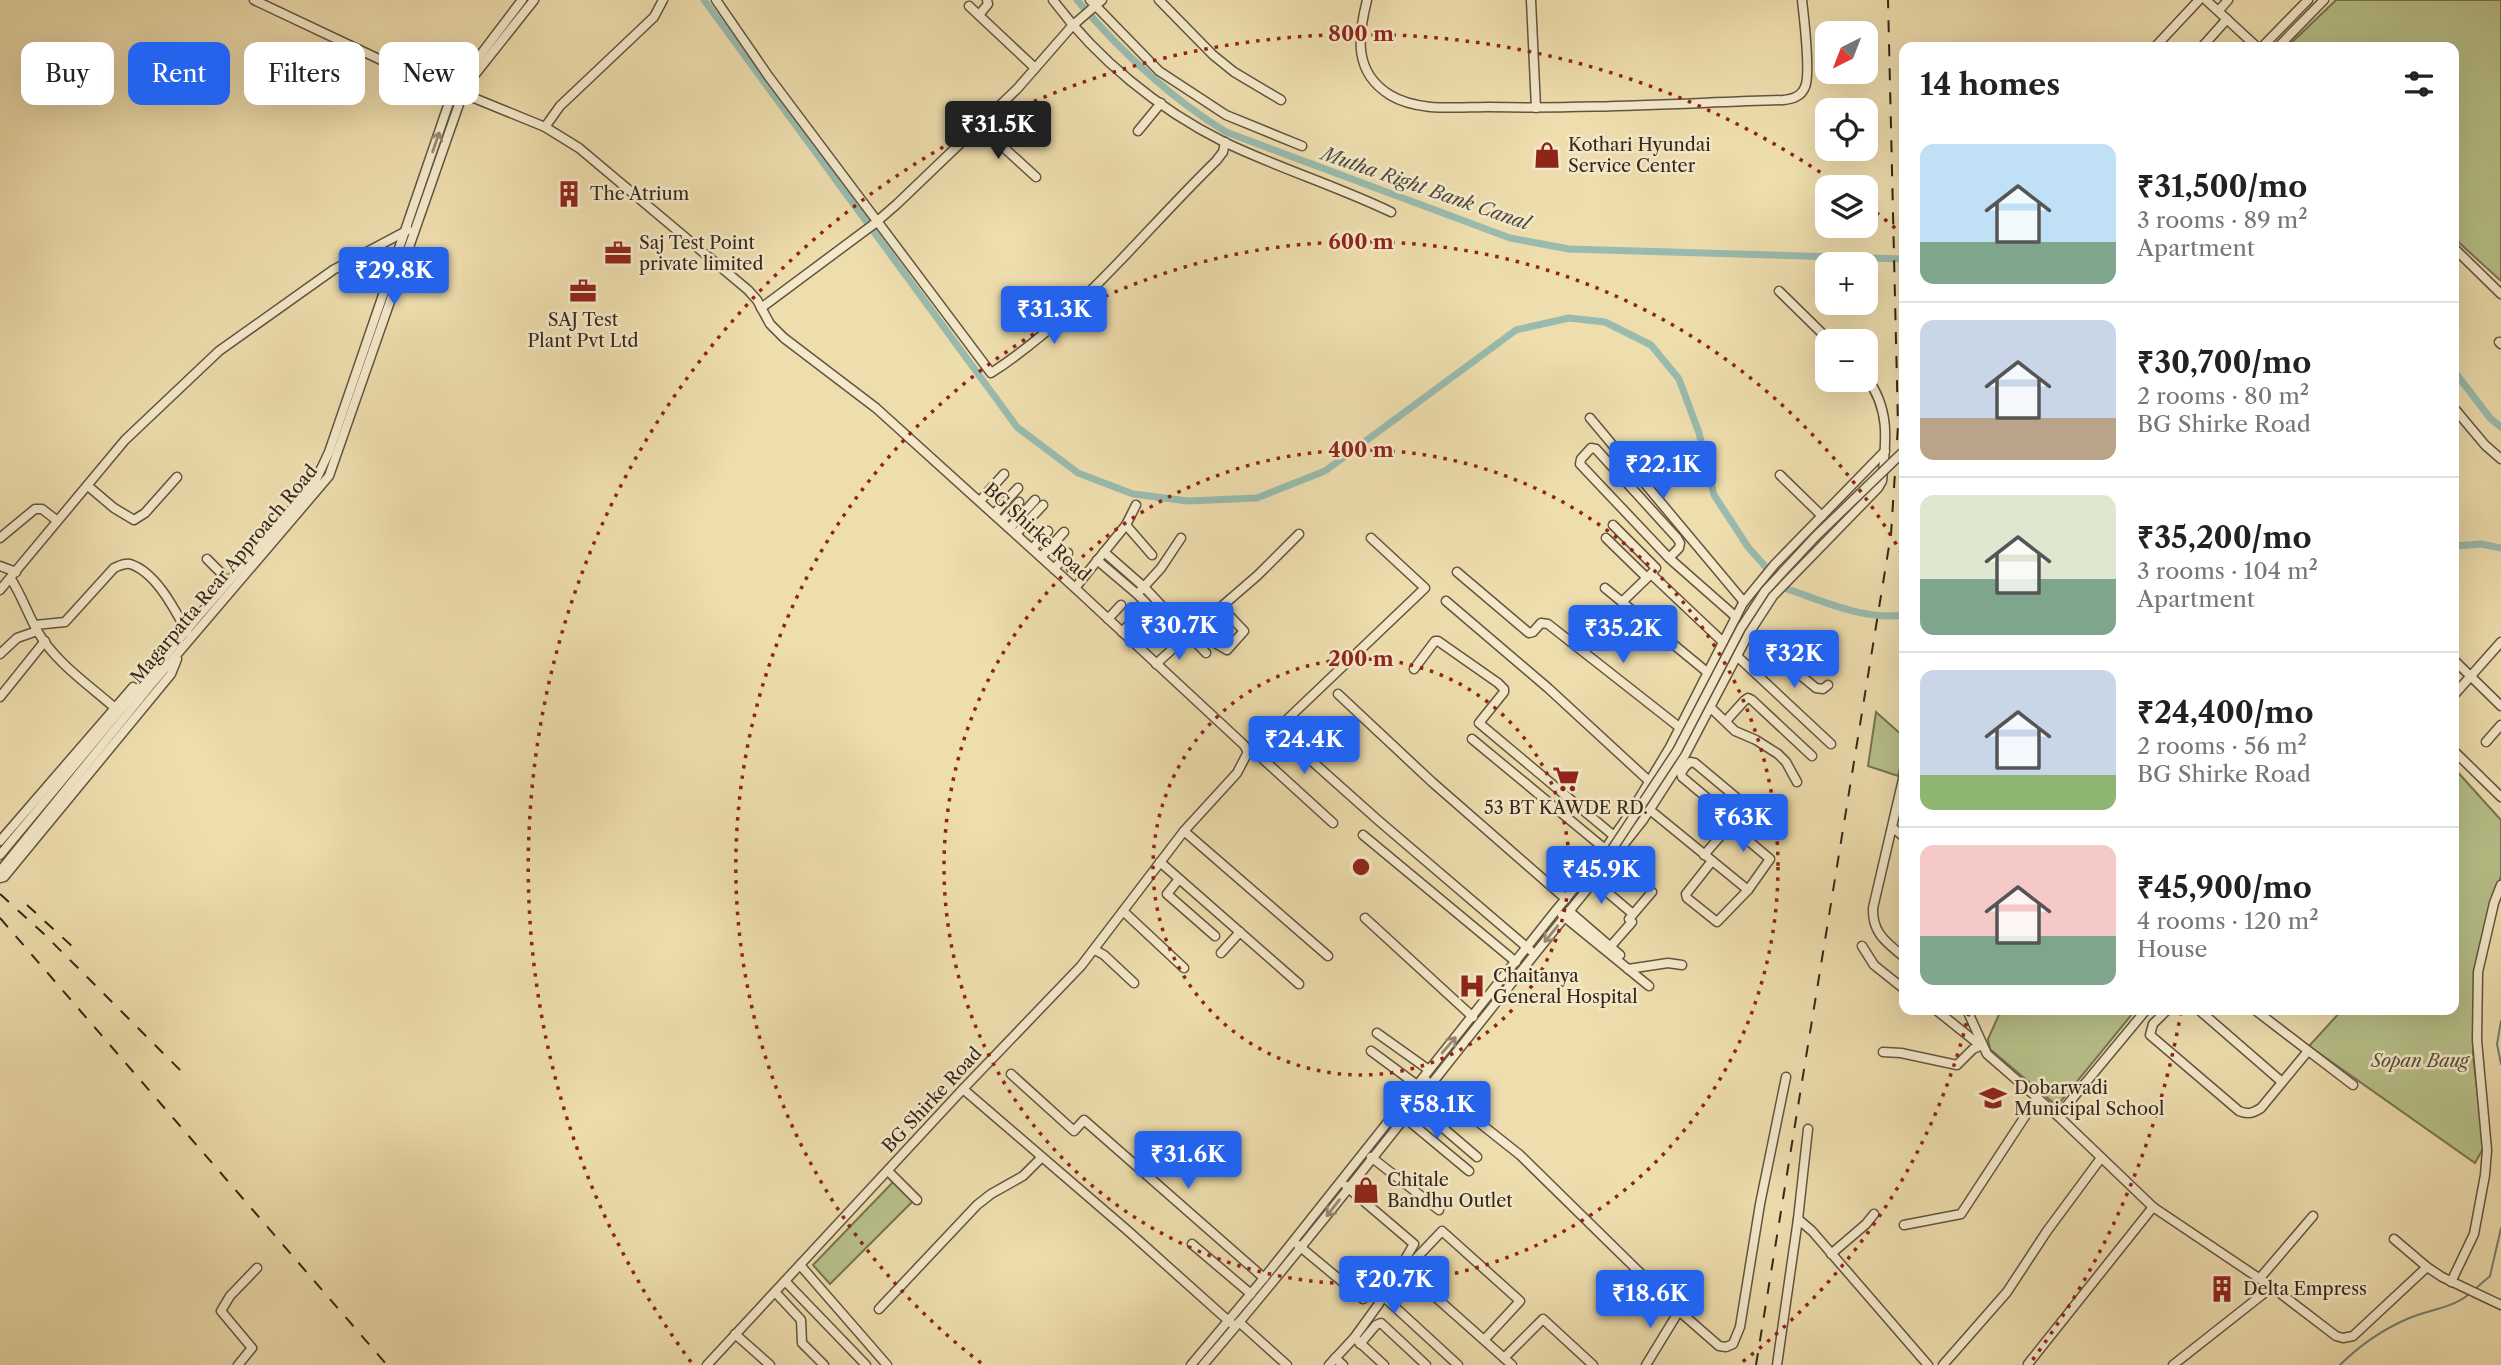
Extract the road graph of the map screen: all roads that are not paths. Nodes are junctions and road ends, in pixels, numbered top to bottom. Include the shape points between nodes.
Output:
1 (254, 0) edge
2 (522, 0) edge
3 (534, 0) edge
4 (663, 0) edge
5 (716, 0) edge
6 (987, 0) edge
7 (1053, 0) edge
8 (1159, 0) edge
9 (1367, 0) edge
10 (1531, 0) edge
11 (1802, 0) edge
12 (2199, 0) edge
13 (2206, 0) edge
14 (2228, 0) edge
15 (2308, 0) edge
16 (2324, 0) edge
17 (1094, 4) edge
18 (969, 6) dead end
19 (2221, 8) dead end
20 (979, 15) junction
21 (2228, 19) junction
22 (1075, 24) junction
23 (2160, 42) edge
24 (2207, 42) edge
25 (2254, 42) edge
26 (2265, 42) edge
27 (2283, 42) edge
28 (479, 57) edge
29 (379, 59) edge
30 (479, 68) edge
31 (1035, 68) junction
32 (1281, 100) dead end
33 (479, 101) edge
34 (1161, 103) junction
35 (449, 105) edge
36 (459, 105) edge
37 (976, 108) dead end
38 (1536, 108) junction
39 (987, 118) junction
40 (979, 125) junction
41 (545, 127) junction
42 (1138, 131) dead end
43 (1225, 142) junction
44 (1301, 146) dead end
45 (1036, 177) dead end
46 (1391, 212) dead end
47 (876, 223) junction
48 (410, 230) junction
49 (2459, 252) edge
50 (1779, 291) dead end
51 (2501, 294) edge
52 (761, 308) junction
53 (1818, 329) edge
54 (373, 335) junction
55 (1877, 392) edge
56 (2459, 414) edge
57 (1590, 418) dead end
58 (1885, 451) junction
59 (1899, 456) edge
60 (2501, 459) edge
61 (1004, 474) dead end
62 (1780, 475) dead end
63 (177, 477) dead end
64 (88, 486) junction
65 (1018, 488) dead end
66 (980, 501) junction
67 (1019, 502) dead end
68 (1039, 502) dead end
69 (1136, 505) dead end
70 (995, 514) junction
71 (1822, 516) junction
72 (55, 519) dead end
73 (1002, 521) junction
74 (1126, 525) junction
75 (1613, 525) dead end
76 (1013, 531) junction
77 (1048, 531) dead end
78 (1064, 532) dead end
79 (1299, 534) dead end
80 (1181, 537) dead end
81 (0, 538) edge
82 (1371, 538) dead end
83 (1606, 538) dead end
84 (1032, 549) junction
85 (1104, 552) junction
86 (1068, 553) dead end
87 (1152, 555) dead end
88 (1041, 557) junction
89 (1669, 558) junction
90 (207, 559) dead end
91 (1097, 560) junction
92 (0, 566) edge
93 (1054, 569) junction
94 (1457, 572) dead end
95 (221, 573) dead end
96 (13, 575) junction
97 (1648, 575) junction
98 (1144, 587) junction
99 (1075, 588) junction
100 (1605, 588) dead end
101 (0, 590) edge
102 (1137, 594) junction
103 (1446, 601) dead end
104 (1622, 602) junction
105 (1744, 602) junction
106 (1121, 605) dead end
107 (1136, 617) dead end
108 (1736, 617) junction
109 (1108, 619) junction
110 (36, 628) junction
111 (187, 632) junction
112 (1122, 632) junction
113 (1749, 633) junction
114 (1186, 636) junction
115 (45, 641) junction
116 (1723, 642) junction
117 (2501, 643) edge
118 (176, 652) junction
119 (0, 653) edge
120 (1206, 653) dead end
121 (1738, 657) junction
122 (1156, 664) junction
123 (2459, 665) edge
124 (1414, 668) dead end
125 (1707, 672) junction
126 (2470, 677) junction
127 (147, 684) junction
128 (1828, 685) dead end
129 (2459, 689) edge
130 (1338, 694) dead end
131 (0, 697) edge
132 (2501, 706) edge
133 (114, 708) junction
134 (1710, 708) junction
135 (1726, 721) junction
136 (2501, 725) edge
137 (1679, 727) junction
138 (1472, 739) dead end
139 (2486, 742) dead end
140 (1831, 744) dead end
141 (1251, 752) junction
142 (1287, 753) dead end
143 (1812, 756) dead end
144 (2459, 756) edge
145 (1682, 766) junction
146 (1649, 781) junction
147 (1797, 782) dead end
148 (2500, 795) edge
149 (1899, 800) edge
150 (1650, 810) junction
151 (1333, 823) dead end
152 (1893, 828) junction
153 (1184, 831) junction
154 (1899, 833) edge
155 (1363, 835) dead end
156 (1614, 836) junction
157 (0, 841) edge
158 (1607, 851) junction
159 (0, 855) edge
160 (1708, 858) junction
161 (1160, 862) junction
162 (1590, 870) junction
163 (0, 871) edge
164 (0, 878) edge
165 (1179, 879) junction
166 (1596, 879) junction
167 (2501, 885) edge
168 (1748, 890) junction
169 (1652, 892) dead end
170 (1566, 899) junction
171 (1123, 911) junction
172 (1556, 911) junction
173 (1567, 914) junction
174 (1633, 914) junction
175 (1365, 918) dead end
176 (1240, 932) junction
177 (1215, 936) dead end
178 (1862, 946) dead end
179 (1611, 947) junction
180 (1095, 950) junction
181 (1531, 951) junction
182 (1221, 953) dead end
183 (1899, 953) edge
184 (1328, 956) dead end
185 (1620, 956) dead end
186 (1516, 962) junction
187 (1682, 965) dead end
188 (1184, 968) dead end
189 (1628, 969) junction
190 (1134, 983) dead end
191 (1300, 984) dead end
192 (1899, 985) edge
193 (1649, 986) dead end
194 (1496, 987) junction
195 (1504, 993) junction
196 (1942, 1015) edge
197 (1970, 1015) edge
198 (2142, 1015) edge
199 (2159, 1015) edge
200 (2205, 1015) edge
201 (2267, 1015) edge
202 (1473, 1017) junction
203 (1377, 1033) dead end
204 (1981, 1047) junction
205 (1371, 1051) dead end
206 (2308, 1051) junction
207 (1883, 1052) dead end
208 (1429, 1070) junction
209 (1011, 1074) dead end
210 (1786, 1077) dead end
211 (1420, 1081) junction
212 (2282, 1082) junction
213 (1431, 1084) junction
214 (2353, 1085) dead end
215 (963, 1089) junction
216 (2037, 1098) junction
217 (1415, 1104) junction
218 (2058, 1116) junction
219 (1404, 1117) junction
220 (1808, 1129) dead end
221 (1042, 1157) junction
222 (1371, 1157) junction
223 (1478, 1157) dead end
224 (2101, 1158) junction
225 (888, 1171) junction
226 (1469, 1171) dead end
227 (1341, 1181) junction
228 (1348, 1188) junction
229 (917, 1199) dead end
230 (2153, 1207) junction
231 (1439, 1210) dead end
232 (1874, 1214) dead end
233 (2313, 1216) dead end
234 (1798, 1219) junction
235 (1904, 1225) dead end
236 (2394, 1239) dead end
237 (1294, 1241) junction
238 (1192, 1244) dead end
239 (1414, 1244) junction
240 (1301, 1248) junction
241 (1422, 1252) junction
242 (1831, 1254) junction
243 (800, 1265) junction
244 (2427, 1267) junction
245 (257, 1268) dead end
246 (1401, 1268) junction
247 (1264, 1278) junction
248 (2260, 1278) junction
249 (785, 1281) junction
250 (2455, 1284) junction
251 (2272, 1287) junction
252 (775, 1292) junction
253 (1251, 1294) junction
254 (1384, 1297) junction
255 (1363, 1299) dead end
256 (2501, 1304) edge
257 (879, 1309) dead end
258 (1679, 1311) junction
259 (1228, 1321) junction
260 (1237, 1325) junction
261 (735, 1334) junction
262 (1484, 1340) junction
263 (1357, 1341) junction
264 (1332, 1361) edge
265 (1508, 1363) edge
266 (2028, 1364) edge
267 (238, 1365) edge
268 (707, 1365) edge
269 (770, 1365) edge
270 (824, 1365) edge
271 (866, 1365) edge
272 (887, 1365) edge
273 (1191, 1365) edge
274 (1203, 1365) edge
275 (1287, 1365) edge
276 (1343, 1365) edge
277 (1384, 1365) edge
278 (1426, 1365) edge
279 (1458, 1365) edge
280 (1593, 1365) edge
281 (1646, 1365) edge
282 (1777, 1365) edge
283 (1928, 1365) edge
284 (1943, 1365) edge
285 (2173, 1365) edge

1 - 29 street, BG Shirke Road
2 - 28 street, Magarpatta Rear Approach Road
3 - 30 street, Magarpatta Rear Approach Road
4 - 41 street via 654,17 560,106
5 - 47 street
6 - 20 street
7 - 22 street
8 - 32 street via 1213,55
9 - 38 street via 1360,54 1373,79 1390,95 1424,106
10 - 38 street
11 - 38 street via 1807,80 1796,97
12 - 23 street
13 - 21 street
14 - 19 street
15 - 26 street
16 - 27 street
17 - 22 street
17 - 44 street via 1158,71 1226,115
18 - 20 street
20 - 31 street
21 - 24 street
21 - 25 street
22 - 31 street
22 - 34 street via 1113,66
31 - 39 street
33 - 41 street, BG Shirke Road
34 - 42 street
34 - 43 street
48 -> 35 street, Magarpatta Rear Approach Road
36 - 48 street, Magarpatta Rear Approach Road
37 - 39 street
39 - 40 street
40 - 45 street
40 - 47 street
41 - 52 street, BG Shirke Road via 579,148 634,194 748,290
43 - 46 street
43 - 47 street via 1216,161 1097,285 1051,330 991,373
47 - 52 street
48 - 54 street, Magarpatta Rear Approach Road
48 - 64 street via 333,270 219,351 125,440
49 - 51 street
50 - 53 street
52 - 66 street, BG Shirke Road via 784,338 876,408
54 - 111 street, Magarpatta Rear Approach Road via 314,484
54 - 118 street, Magarpatta Rear Approach Road via 329,476
55 - 58 street
56 - 60 street
57 - 105 street
58 - 71 street
58 - 113 street via 1878,488 1786,580
59 - 158 street, bridge via 1765,592 1741,628 1677,751
61 - 66 street
62 - 71 street
63 - 64 street via 134,520
64 - 96 street
65 - 70 street
66 - 70 street, BG Shirke Road
67 - 73 street
68 - 76 street
69 - 74 street
70 - 73 street, BG Shirke Road
71 - 105 street
72 - 81 street via 35,509
73 - 76 street, BG Shirke Road
74 - 85 street
74 - 87 street
75 - 97 street via 1656,568
76 - 84 street, BG Shirke Road
77 - 84 street
78 - 88 street
79 - 114 street via 1221,607 1244,631 1227,650
80 - 98 street
82 - 141 street via 1425,588
83 - 97 street
84 - 88 street, BG Shirke Road
85 - 91 street
85 - 98 street
86 - 93 street
88 - 93 street, BG Shirke Road
89 - 89 street via 1679,548 1677,538 1591,448 1580,464
89 - 108 street
90 - 95 street
91 - 99 street
91 - 102 street
92 - 96 street
93 - 99 street, BG Shirke Road
94 - 137 street via 1529,633 1541,623 1548,625
96 - 101 street
96 - 110 street
97 - 104 street
97 - 116 street
98 - 102 street
98 - 114 street
99 - 109 street, BG Shirke Road
100 - 104 street
102 - 114 street
103 - 146 street
104 - 125 street
105 - 108 street
106 - 109 street
107 - 112 street
108 - 116 street
109 - 112 street, BG Shirke Road
110 - 111 street via 65,622 114,568 130,564 156,584
110 - 115 street
110 - 119 street
111 - 118 street, Magarpatta Rear Approach Road
112 - 122 street, BG Shirke Road
113 - 121 street
113 - 128 street via 1816,688 1824,690
114 - 120 street
114 - 122 street
115 - 131 street
115 - 133 street
116 - 125 street
117 - 126 street
118 - 127 street, Magarpatta Rear Approach Road
118 - 133 street via 165,653
118 - 164 street via 171,674
121 - 134 street
121 - 140 street
122 - 141 street, BG Shirke Road
123 - 126 street
124 - 156 street via 1438,641 1498,683 1504,692 1479,723
125 - 137 street
126 - 129 street
126 - 132 street
127 - 159 street, Magarpatta Rear Approach Road
127 - 163 street, Magarpatta Rear Approach Road
130 - 170 street
133 - 157 street
134 - 135 street
134 - 145 street
135 - 143 street via 1748,698
135 - 147 street via 1735,731 1778,754
136 - 139 street
137 - 146 street
138 - 158 street
141 - 151 street
141 - 153 street, BG Shirke Road
142 - 181 street via 1294,746 1299,749
144 - 148 street
145 - 145 street via 1695,763 1753,814 1738,824 1682,776
145 - 150 street
146 - 156 street
149 - 152 street
150 - 160 street
150 - 166 street
152 - 154 street
152 - 183 street via 1873,920 1883,940
153 - 161 street, BG Shirke Road
153 - 184 street
155 - 186 street
156 - 158 street
158 - 162 street
158 - 166 street
160 - 168 street
160 - 168 street via 1686,894 1714,921
160 - 168 street via 1727,827 1734,827 1770,859
161 - 165 street
161 - 171 street, BG Shirke Road
162 - 166 street
162 - 170 street
165 - 176 street
165 - 177 street via 1167,894
166 - 173 street
166 - 174 street
167 - 250 street via 2477,972 2485,1175 2474,1234
169 - 174 street
170 - 172 street
171 - 180 street, BG Shirke Road
171 - 188 street
172 - 173 street
172 - 181 street
173 - 179 street
173 -> 181 street
173 - 189 street
174 - 179 street via 1632,922
175 - 202 street
176 - 182 street
176 - 191 street
178 - 192 street via 1874,965
179 - 185 street
180 - 190 street
180 - 215 street, BG Shirke Road
181 - 186 street
181 - 195 street
186 - 194 street
187 - 189 street
189 - 193 street
194 - 195 street
194 - 202 street
195 - 213 street
196 - 204 street
197 - 204 street
198 - 218 street
199 - 212 street via 2150,1029 2153,1039 2239,1111 2253,1113 2261,1108
200 - 212 street
201 - 206 street
208 -> 202 street
203 - 208 street
204 - 207 street via 1957,1065
204 - 216 street
205 - 211 street
206 - 212 street
206 - 214 street
208 - 211 street
209 - 247 street via 1073,1131 1084,1120
210 - 258 street via 1737,1339 1719,1346
211 - 213 street
211 - 227 street
213 - 217 street
213 - 258 street via 1520,1156
215 - 221 street
215 - 225 street, BG Shirke Road
216 - 218 street
216 - 235 street via 1961,1214
217 - 219 street
217 - 223 street
218 - 224 street
219 - 222 street
219 - 226 street
220 - 234 street
221 - 257 street via 1023,1176 977,1205
221 - 259 street
222 - 228 street
222 - 231 street
224 - 230 street
224 - 284 street via 2007,1292
225 - 229 street
225 - 243 street, BG Shirke Road
227 - 228 street
227 - 237 street
228 - 239 street
228 -> 240 street
230 - 248 street
230 - 266 street
232 - 242 street
233 - 248 street
234 - 242 street
234 - 282 street
236 - 244 street
237 - 240 street
237 - 247 street
238 - 253 street
239 - 241 street
239 - 246 street
240 - 255 street
240 - 260 street
241 - 262 street via 1405,1270
241 - 262 street via 1442,1231 1520,1301
242 - 283 street
243 - 249 street, BG Shirke Road
243 - 272 street
244 - 250 street
244 - 251 street via 2349,1338 2336,1336
245 - 267 street via 221,1311 252,1348
246 - 254 street
246 - 265 street
247 - 253 street
248 - 251 street
249 - 252 street, BG Shirke Road
249 - 271 street
250 - 256 street
251 - 285 street
252 - 261 street, BG Shirke Road
252 - 270 street via 801,1320 803,1343
253 - 259 street
254 - 263 street
254 - 279 street
258 - 281 street
259 - 260 street
259 - 273 street
260 - 274 street
260 - 275 street
261 - 268 street, BG Shirke Road
261 - 269 street
262 - 265 street
263 - 264 street
263 - 277 street
263 - 278 street via 1381,1323
264 - 276 street
265 - 280 street via 1543,1320

